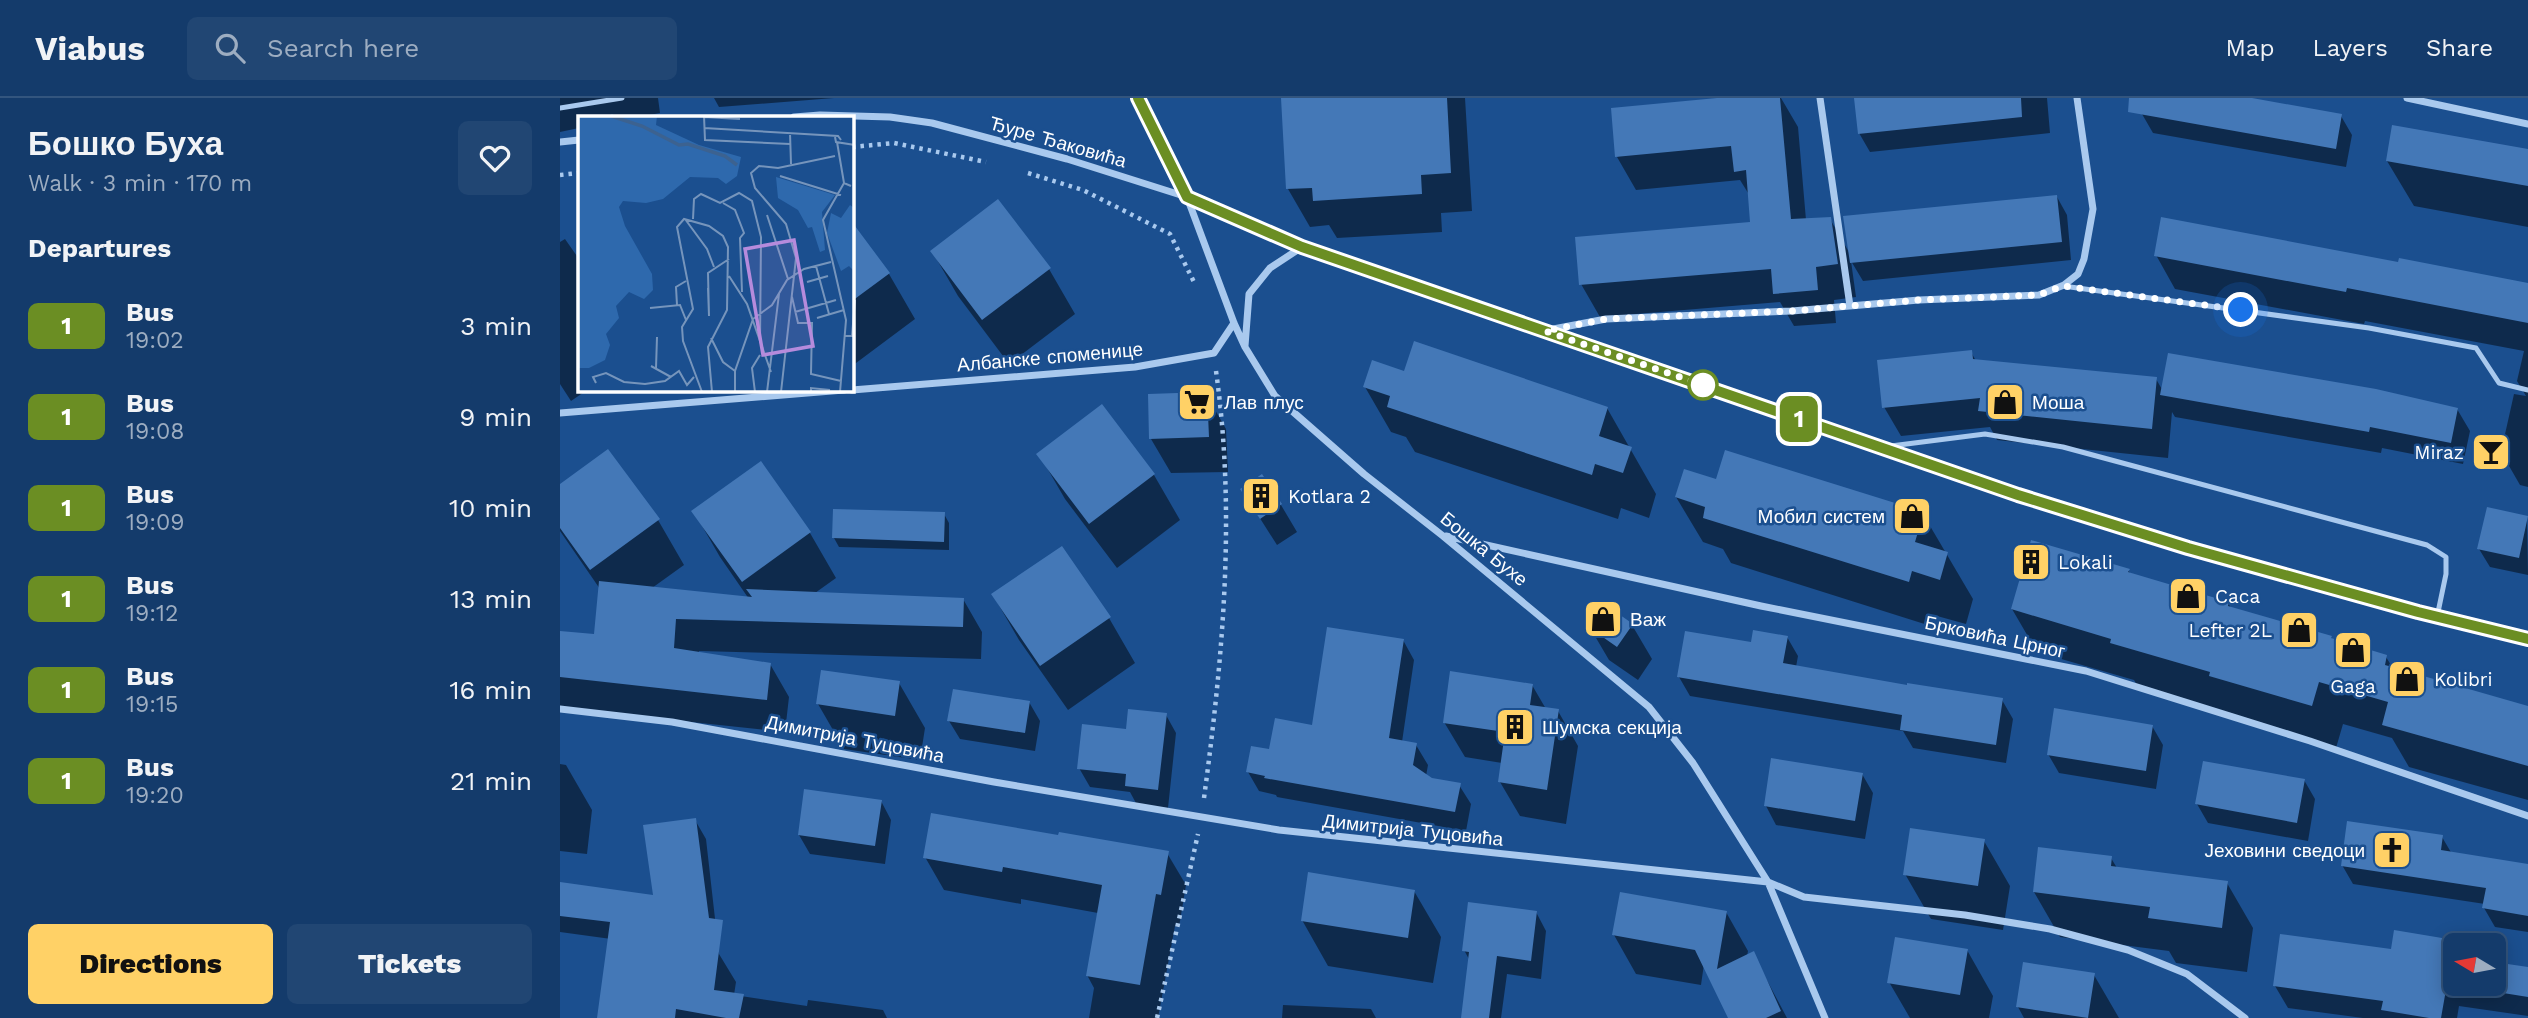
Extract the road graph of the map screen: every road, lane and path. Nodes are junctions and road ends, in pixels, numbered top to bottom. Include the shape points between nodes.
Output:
1 (622, 98) edge
2 (1138, 98) edge
3 (1820, 98) edge
4 (2077, 98) edge
5 (2407, 98) edge
6 (560, 108) edge
7 (807, 116) edge
8 (2528, 124) edge
9 (578, 139) edge
10 (560, 142) edge
11 (854, 147) edge
12 (988, 162) dead end
13 (1025, 172) dead end
14 (578, 173) edge
15 (560, 175) edge
16 (1187, 197) junction
17 (1302, 247) junction
18 (1195, 286) dead end
19 (2063, 286) junction
20 (1850, 306) junction
21 (1234, 323) junction
22 (1545, 331) junction
23 (1245, 347) junction
24 (1214, 353) junction
25 (854, 390) edge
26 (2528, 390) edge
27 (819, 392) edge
28 (560, 413) edge
29 (1880, 447) junction
30 (1443, 536) junction
31 (2437, 617) junction
32 (2528, 639) edge
33 (560, 709) edge
34 (2528, 816) edge
35 (1201, 818) junction
36 (1768, 882) junction
37 (1157, 1018) edge
38 (1825, 1018) edge
39 (2245, 1018) edge

1 - 6 lane
2 - 16 street, Бошка Бухе
3 - 20 street
4 - 19 street via 2093,209 2084,259 2078,274
5 - 8 street
7 - 16 street, Ђуре Ђаковића via 890,117 932,123
9 - 10 street
11 - 12 path via 894,143
13 - 18 path via 1083,190 1170,234
14 - 15 path
16 - 17 street, Ђуре Ђаковића
16 - 21 street, Бошка Бухе
17 - 22 street, Ђуре Ђаковића
17 - 23 street via 1270,268 1249,294
19 - 20 street via 2039,295
19 - 26 lane via 2369,328 2476,348 2499,383
20 - 22 street via 1606,319
21 - 23 street, Бошка Бухе
21 - 24 street
22 - 29 street, Ђуре Ђаковића
23 - 30 street, Бошка Бухе via 1275,396
24 - 25 street, Албанске споменице via 1135,368
24 - 35 path via 1223,418 1226,589
27 - 28 street
29 - 31 street, Ђуре Ђаковића via 2188,548
29 - 31 lane via 1985,433 2063,447 2427,545 2446,557
30 - 34 street, Брковића Црног via 2086,671
30 - 36 street, Бошка Бухе via 1650,707 1693,763
31 - 32 street, Ђуре Ђаковића
33 - 35 street, Димитрија Туцовића via 672,722
35 - 36 street, Димитрија Туцовића
35 - 37 path
36 - 38 street, Бошка Бухе
36 - 39 street, Димитрија Туцовића via 1804,897 1965,915 2050,929 2128,950 2187,974

